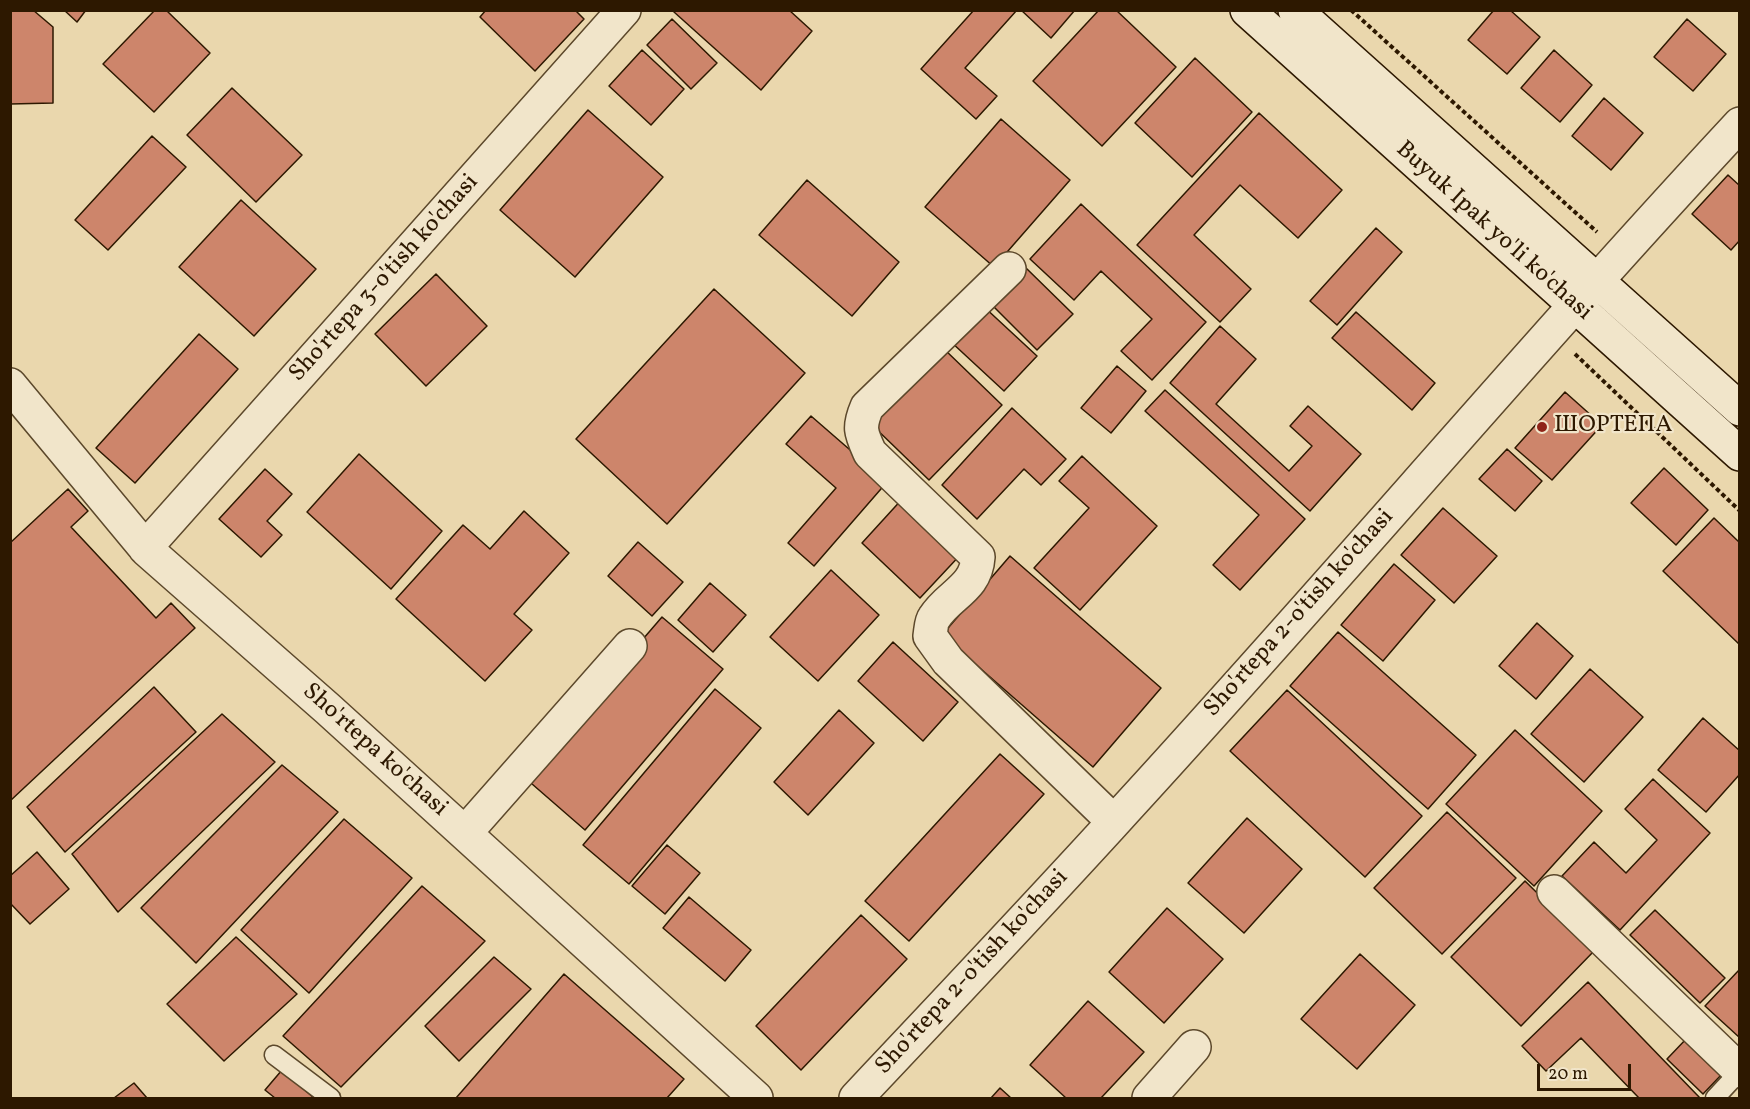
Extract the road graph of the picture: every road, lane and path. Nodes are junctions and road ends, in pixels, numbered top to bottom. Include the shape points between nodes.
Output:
1 (624, 10) edge
2 (1246, 10) edge
3 (1296, 10) edge
4 (1351, 10) edge
5 (1740, 124) edge
6 (1620, 253) junction
7 (1009, 269) dead end
8 (1596, 280) junction
9 (1575, 306) junction
10 (1551, 333) junction
11 (10, 385) edge
12 (1740, 409) edge
13 (1740, 454) edge
14 (1740, 511) edge
15 (145, 548) junction
16 (630, 646) dead end
17 (1114, 822) junction
18 (465, 833) junction
19 (1554, 892) dead end
20 (1194, 1047) dead end
21 (274, 1055) dead end
22 (1740, 1071) edge
23 (331, 1098) edge
24 (756, 1098) edge
25 (856, 1098) edge
26 (1149, 1098) edge
27 (1714, 1098) edge

1 - 15 street, Sho'rtepa 3-o'tish ko'chasi
2 - 9 street, Buyuk Ipak yo'li ko'chasi
3 - 8 street, Buyuk Ipak yo'li ko'chasi
4 - 6 path
5 - 6 street, Sho'rtepa 2-o'tish ko'chasi
6 - 8 street, Sho'rtepa 2-o'tish ko'chasi
7 - 17 street via 867,407 860,422 861,433 870,453 978,557 971,581 933,619 930,636 948,661
8 - 9 street, Sho'rtepa 2-o'tish ko'chasi
8 - 12 street, Buyuk Ipak yo'li ko'chasi
9 - 10 street, Sho'rtepa 2-o'tish ko'chasi
9 - 13 street, Buyuk Ipak yo'li ko'chasi
10 - 14 path
10 - 17 street, Sho'rtepa 2-o'tish ko'chasi
11 - 15 street, Sho'rtepa ko'chasi
15 - 18 street, Sho'rtepa ko'chasi
16 - 18 street
17 - 25 street, Sho'rtepa 2-o'tish ko'chasi
18 - 24 street, Sho'rtepa ko'chasi
19 - 22 street
20 - 26 street
21 - 23 lane
22 - 27 lane

